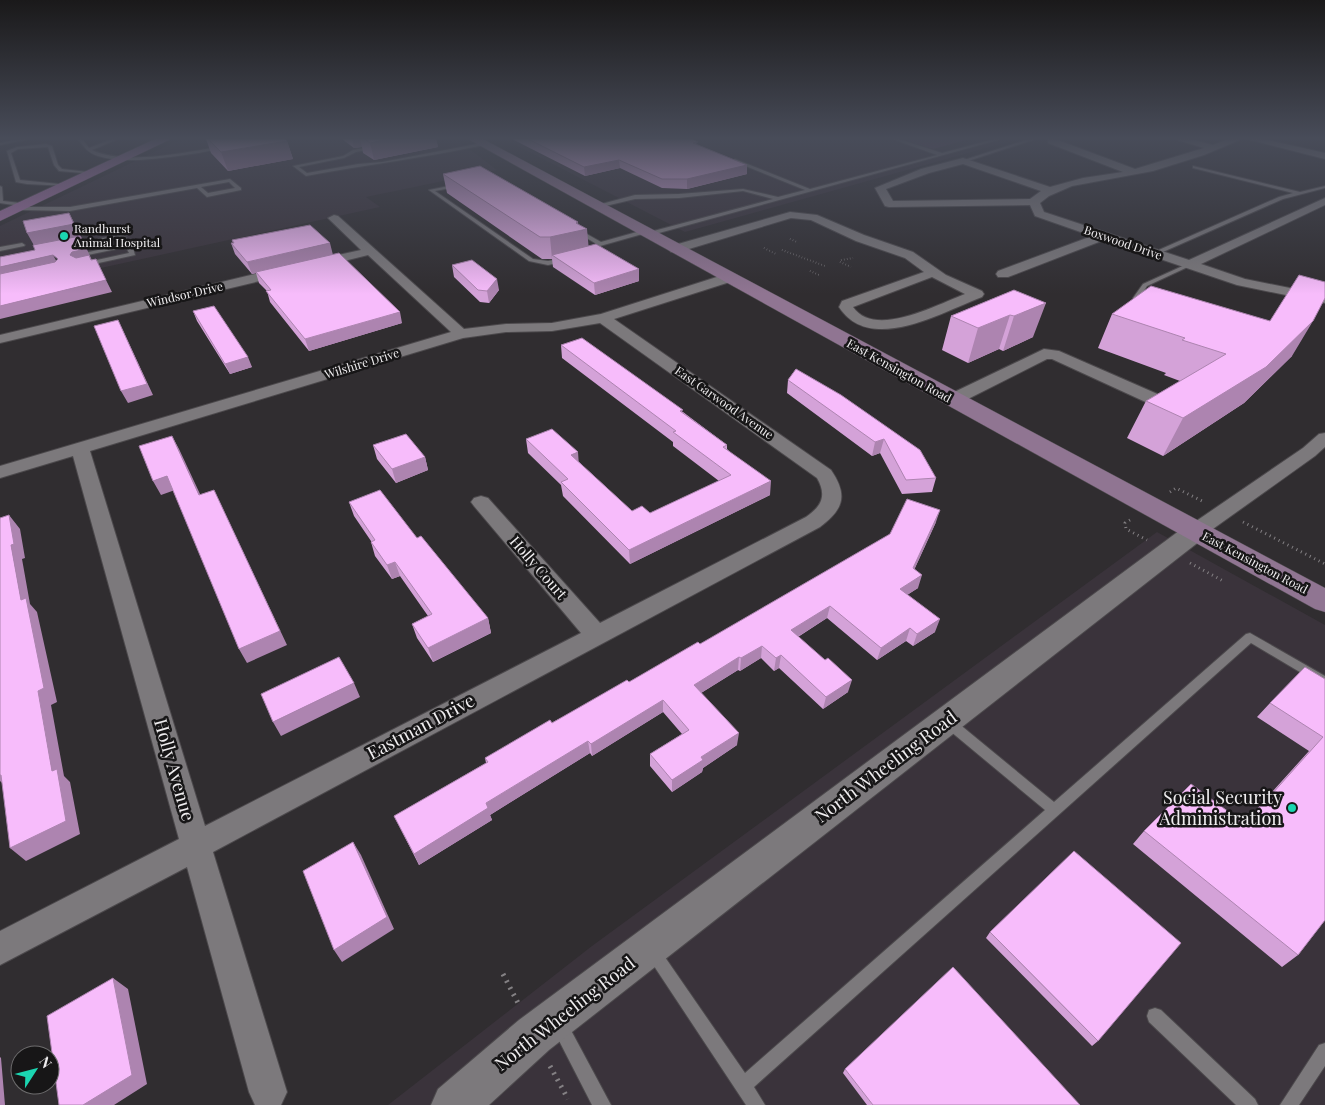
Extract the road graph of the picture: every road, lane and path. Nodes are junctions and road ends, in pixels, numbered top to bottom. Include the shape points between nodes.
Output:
1 (1049, 190) edge
2 (0, 191) edge
3 (56, 191) edge
4 (171, 191) edge
5 (203, 191) edge
6 (227, 191) edge
7 (432, 191) edge
8 (568, 191) edge
9 (737, 191) edge
10 (745, 191) edge
11 (807, 191) edge
12 (881, 191) edge
13 (1291, 191) edge
14 (1310, 191) edge
15 (1300, 193) junction
16 (777, 199) junction
17 (889, 204) junction
18 (1321, 205) edge
19 (24, 206) junction
20 (599, 207) junction
21 (70, 208) junction
22 (1034, 210) junction
23 (899, 217) dead end
24 (0, 218) edge
25 (68, 218) edge
26 (334, 218) dead end
27 (566, 224) edge
28 (646, 233) junction
29 (1102, 236) junction
30 (790, 239) dead end
31 (796, 242) dead end
32 (129, 244) junction
33 (600, 244) junction
34 (22, 245) dead end
35 (66, 246) edge
36 (764, 248) dead end
37 (0, 249) edge
38 (675, 249) junction
39 (782, 250) dead end
40 (371, 251) junction
41 (597, 252) edge
42 (83, 254) edge
43 (776, 254) dead end
44 (1154, 254) junction
45 (853, 258) dead end
46 (571, 259) edge
47 (81, 265) edge
48 (1189, 265) junction
49 (825, 266) dead end
50 (851, 267) dead end
51 (810, 271) dead end
52 (932, 273) junction
53 (1003, 274) dead end
54 (819, 276) dead end
55 (728, 278) junction
56 (1325, 299) edge
57 (1154, 303) edge
58 (603, 318) junction
59 (855, 318) junction
60 (825, 330) junction
61 (461, 334) junction
62 (0, 339) edge
63 (952, 400) junction
64 (1156, 400) edge
65 (1325, 438) edge
66 (80, 448) junction
67 (1317, 456) edge
68 (0, 472) edge
69 (833, 497) joint
70 (481, 502) dead end
71 (1125, 523) dead end
72 (1126, 529) dead end
73 (1196, 531) junction
74 (1275, 538) dead end
75 (1325, 564) edge
76 (1325, 601) edge
77 (596, 635) junction
78 (1325, 682) edge
79 (947, 721) junction
80 (1054, 810) junction
81 (196, 845) junction
82 (650, 947) junction
83 (0, 949) edge
84 (1155, 1016) dead end
85 (556, 1019) junction
86 (1325, 1050) edge
87 (743, 1086) junction
88 (268, 1092) dead end
89 (454, 1105) edge
90 (602, 1105) edge
91 (756, 1105) edge
92 (1249, 1105) edge
93 (1289, 1105) edge

1 - 22 street
2 - 19 lane via 1,202
3 - 19 main road
4 - 21 lane
5 - 6 lane via 207,195
7 - 46 lane via 538,263
8 - 20 main road, East Kensington Road
9 - 20 lane via 646,196
10 - 16 lane
11 - 16 lane
12 - 17 street
13 - 15 lane
14 - 15 lane
15 - 44 lane via 1281,198
16 - 28 lane
17 - 22 street
17 - 23 street
18 - 48 street
19 - 21 lane
19 - 24 main road
20 - 28 main road, East Kensington Road
21 - 25 lane via 76,214
22 - 29 street, Boxwood Drive
26 - 40 street
27 - 33 lane
28 - 33 lane
28 - 38 main road, East Kensington Road
29 - 44 street, Boxwood Drive
29 - 53 street
30 - 31 path
32 - 35 lane via 123,236 113,236
32 - 42 lane
32 - 47 lane via 133,254
33 - 41 lane
34 - 37 lane
36 - 43 path
38 - 52 street via 790,215 804,215 909,255
38 - 55 main road, East Kensington Road
39 - 49 path
40 - 61 street
40 - 62 street, Windsor Drive
44 - 48 street, Boxwood Drive
45 - 50 path via 840,261
48 - 56 street, Boxwood Drive via 1242,282
48 - 57 lane via 1145,285 1136,298
51 - 54 path
52 - 59 street via 848,304 846,308
52 - 59 street via 977,294 900,324 875,324
55 - 58 street, Wilshire Drive
55 - 60 main road, East Kensington Road
58 - 61 street, Wilshire Drive via 552,327 506,328
58 - 69 street, East Garwood Avenue via 814,466 829,482
59 - 60 street
60 - 63 main road, East Kensington Road
61 - 66 street, Wilshire Drive
63 - 64 street via 1044,354 1054,354
63 - 73 main road, East Kensington Road
65 - 67 street, North Wheeling Road
66 - 68 street, Wilshire Drive
66 - 81 street, Holly Avenue
67 - 73 street, North Wheeling Road
69 - 77 street, Eastman Drive via 828,510 812,522
70 - 77 street, Holly Court
71 - 72 path
73 - 76 main road, East Kensington Road
73 - 79 street, North Wheeling Road
74 - 75 path
77 - 81 street, Eastman Drive
78 - 80 lane via 1250,637
79 - 80 lane
79 - 82 street, North Wheeling Road
80 - 87 lane
81 - 83 street, Eastman Drive
81 - 88 street, Holly Avenue
82 - 85 street, North Wheeling Road
82 - 87 lane
84 - 92 lane
85 - 89 street, North Wheeling Road
85 - 90 lane
86 - 93 lane
87 - 91 lane

